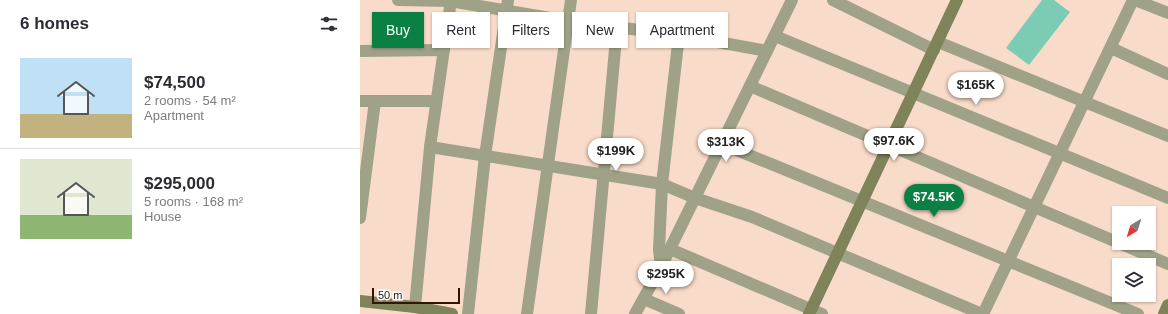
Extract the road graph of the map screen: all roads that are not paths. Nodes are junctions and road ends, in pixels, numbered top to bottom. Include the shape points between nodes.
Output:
1 (398, 0) edge
2 (451, 0) edge
3 (571, 0) edge
4 (792, 0) edge
5 (833, 0) edge
6 (958, 0) edge
7 (1134, 0) edge
8 (507, 5) edge
9 (1168, 13) edge
10 (568, 21) junction
11 (572, 21) edge
12 (775, 36) junction
13 (728, 44) edge
14 (936, 46) junction
15 (615, 48) edge
16 (678, 48) edge
17 (1110, 48) junction
18 (444, 50) junction
19 (360, 51) edge
20 (767, 51) junction
21 (1168, 74) edge
22 (750, 86) junction
23 (914, 93) junction
24 (360, 101) edge
25 (375, 101) junction
26 (436, 101) junction
27 (1085, 102) junction
28 (1168, 136) edge
29 (722, 144) junction
30 (889, 145) junction
31 (430, 147) junction
32 (1060, 154) junction
33 (485, 156) junction
34 (547, 166) junction
35 (604, 175) junction
36 (662, 184) junction
37 (695, 198) junction
38 (1168, 198) edge
39 (862, 201) junction
40 (1034, 207) junction
41 (360, 218) edge
42 (1112, 240) edge
43 (670, 250) junction
44 (1135, 250) edge
45 (838, 253) junction
46 (1008, 261) junction
47 (1168, 264) edge
48 (661, 267) junction
49 (644, 299) junction
50 (360, 301) edge
51 (1168, 305) edge
52 (415, 307) junction
53 (814, 312) edge
54 (452, 314) edge
55 (468, 314) edge
56 (527, 314) edge
57 (591, 314) edge
58 (635, 314) edge
59 (679, 314) edge
60 (983, 314) edge
61 (1138, 314) edge
62 (1164, 314) edge

1 - 2 street
2 - 8 street
2 - 18 street
3 - 10 street
4 - 12 street
5 - 14 street
6 - 14 street
7 - 9 street
7 - 17 street
8 - 10 street
8 - 33 street
10 - 11 street
10 - 34 street
12 - 20 street
12 - 23 street
13 - 20 street
14 - 23 street
14 - 27 street
15 - 35 street
16 - 36 street
17 - 21 street
17 - 27 street
18 - 19 street
18 - 26 street
20 - 22 street
22 - 29 street
22 - 30 street
23 - 30 street
23 - 32 street
24 - 25 street
25 - 26 street
25 - 41 street
26 - 31 street
27 - 28 street
27 - 32 street
29 - 37 street
29 - 39 street
30 - 39 street
30 - 40 street
31 - 33 street
31 - 52 street
32 - 38 street
32 - 40 street
33 - 34 street
33 - 55 street
34 - 35 street
34 - 56 street
35 - 36 street
35 - 57 street
36 - 37 street
36 - 48 street via 659,250
37 - 43 street
37 - 45 street via 752,217
39 - 45 street
39 - 46 street
40 - 42 street
40 - 46 street
43 - 48 street
43 - 53 street
44 - 47 street
45 - 53 street
45 - 60 street
46 - 60 street
46 - 61 street
48 - 49 street
49 - 58 street
49 - 59 street
50 - 52 street
51 - 62 street
52 - 54 street

